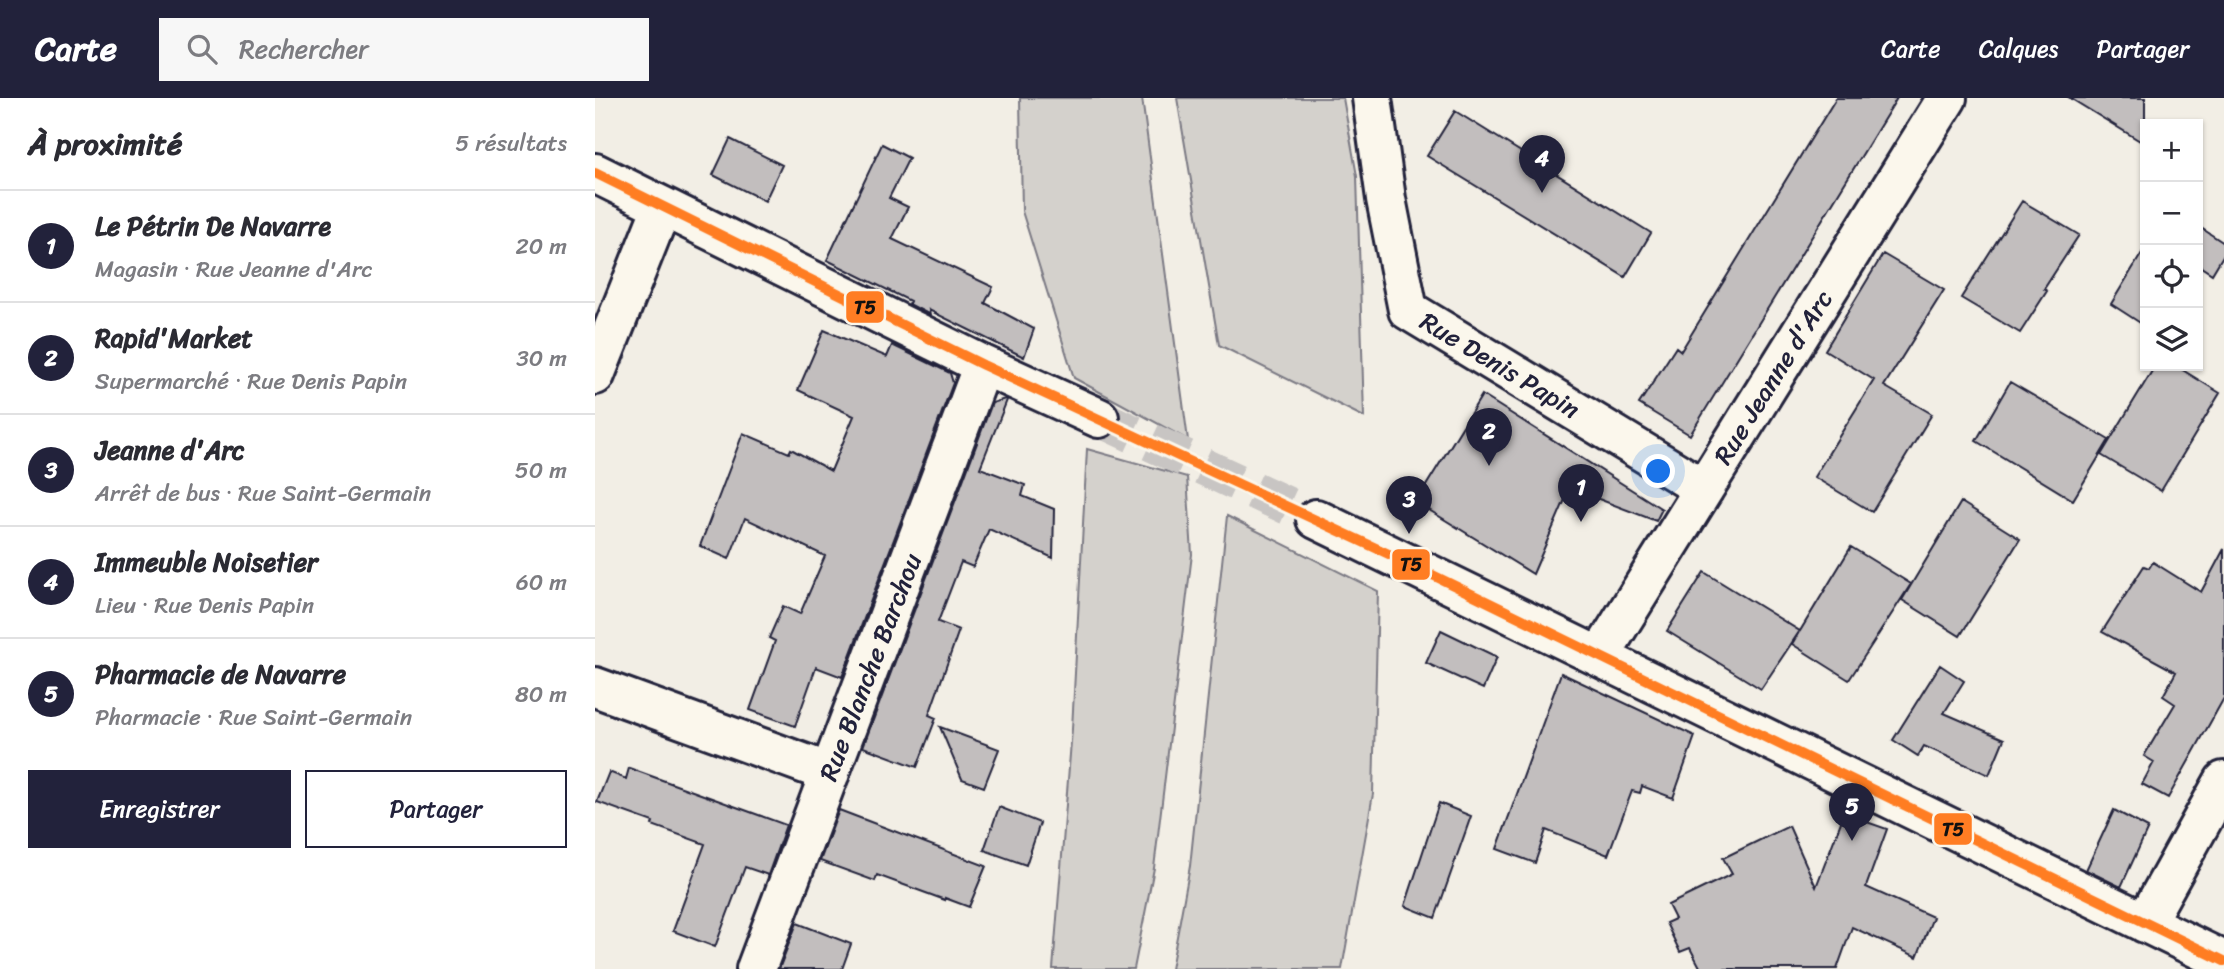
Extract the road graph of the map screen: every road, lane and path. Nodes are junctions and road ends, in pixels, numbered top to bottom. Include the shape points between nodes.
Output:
1 (1947, 98) edge
2 (1373, 99) edge
3 (595, 173) edge
4 (663, 207) junction
5 (983, 365) junction
6 (595, 375) edge
7 (1099, 418) tunnel mouth
8 (1704, 489) junction
9 (1316, 519) tunnel mouth
10 (1599, 656) junction
11 (595, 687) edge
12 (830, 773) junction
13 (2224, 781) edge
14 (2145, 923) junction
15 (2224, 961) edge
16 (756, 969) edge

1 - 8 street, Rue Jeanne d'Arc
2 - 8 street, Rue Denis Papin via 1386,199 1408,310
3 - 4 street
4 - 5 street
4 - 6 street
5 - 7 street
5 - 12 street, Rue Blanche Barchou
8 - 10 street, Rue Jeanne d'Arc
9 - 10 street
10 - 14 street
11 - 12 street
12 - 16 street, Rue Blanche Barchou
13 - 14 street
14 - 15 street

